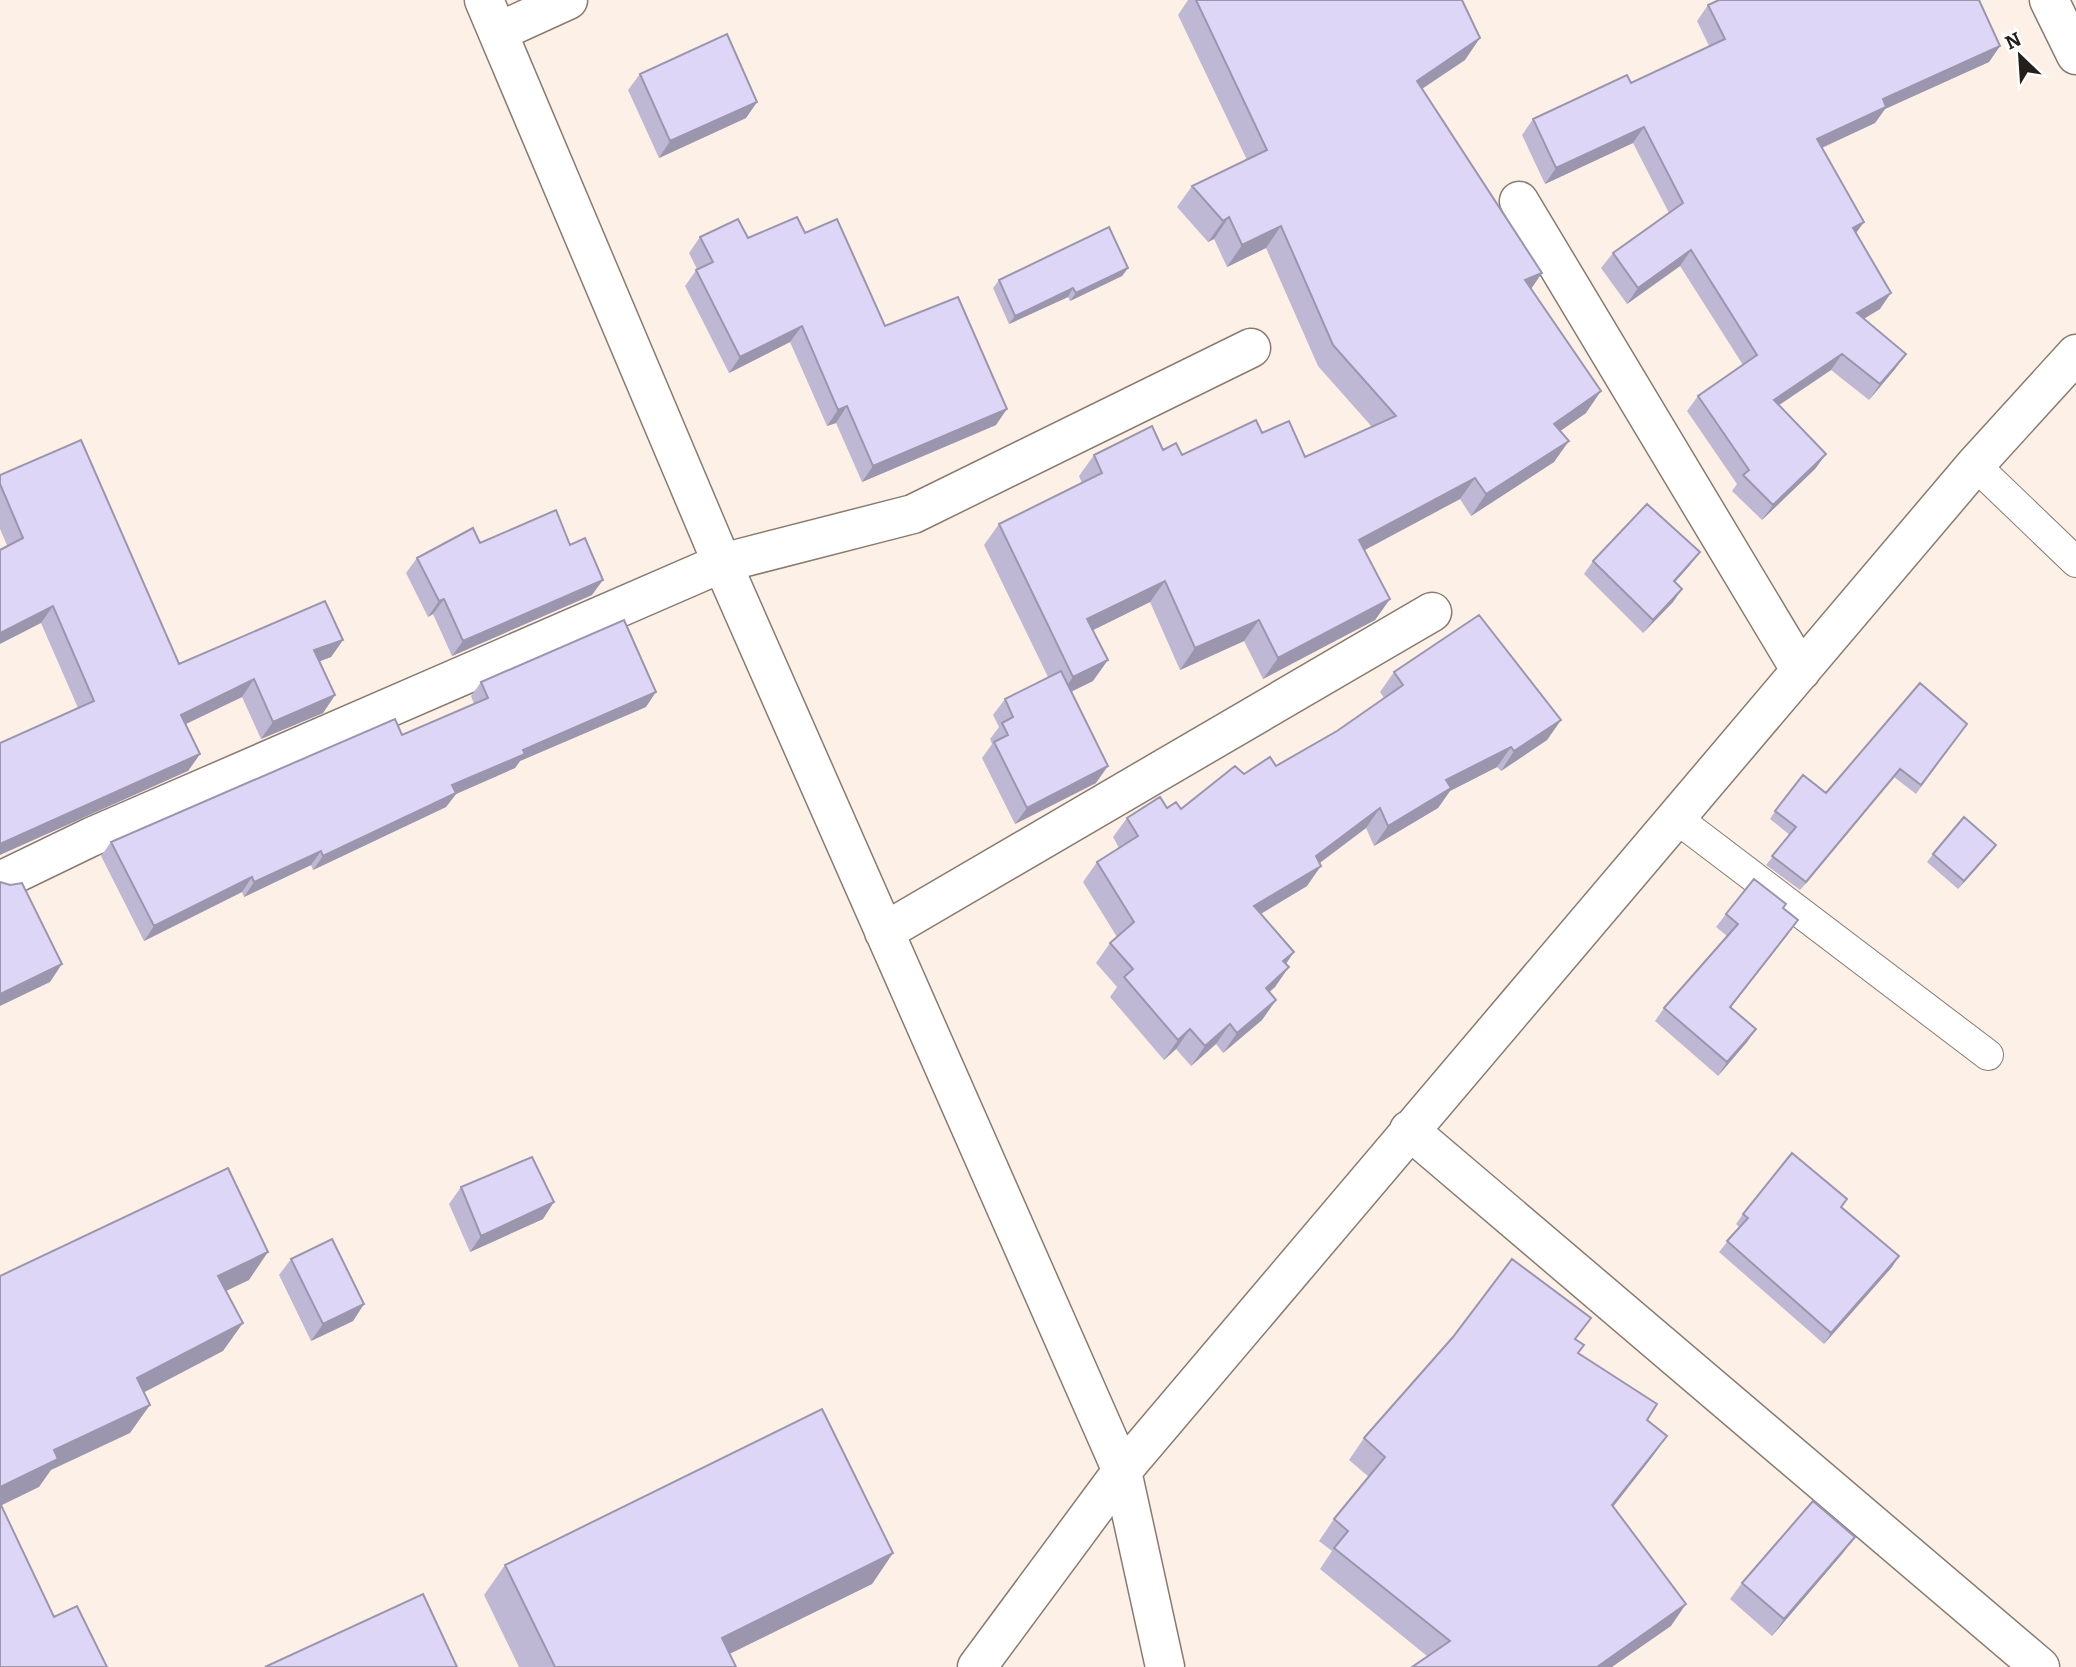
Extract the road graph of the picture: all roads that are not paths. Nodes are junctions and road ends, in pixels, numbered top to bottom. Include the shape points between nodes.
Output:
1 (568, 0) edge
2 (2049, 0) edge
3 (491, 16) edge
4 (2076, 55) edge
5 (1519, 201) dead end
6 (1251, 348) dead end
7 (2076, 354) edge
8 (1975, 465) junction
9 (2076, 562) edge
10 (722, 563) junction
11 (1432, 612) dead end
12 (1801, 671) junction
13 (1676, 818) junction
14 (0, 881) edge
15 (884, 932) junction
16 (1988, 1055) dead end
17 (1409, 1130) junction
18 (1122, 1471) junction
19 (977, 1667) edge
20 (1165, 1667) edge
21 (2040, 1667) edge

1 - 3 street
2 - 4 street
3 - 10 street
5 - 12 street
6 - 10 street via 913,514
7 - 8 street
8 - 9 lane
8 - 12 street
10 - 14 street
10 - 15 street
11 - 15 street
12 - 13 street
13 - 16 lane
13 - 17 street
15 - 18 street
17 - 18 street
17 - 21 street
18 - 19 street
18 - 20 street

